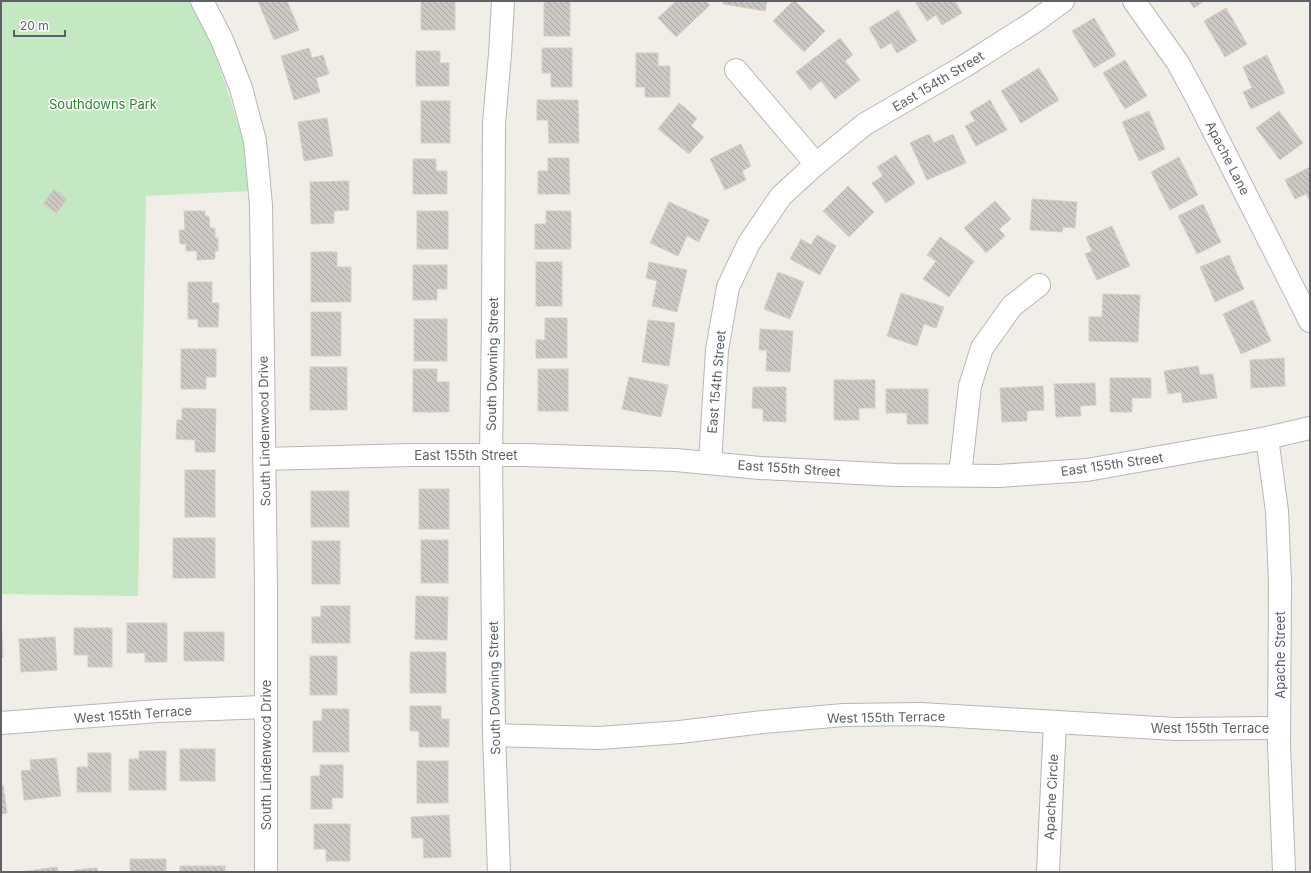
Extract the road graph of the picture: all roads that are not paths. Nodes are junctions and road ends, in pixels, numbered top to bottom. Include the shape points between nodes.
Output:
1 (202, 1) edge
2 (503, 1) edge
3 (1063, 1) edge
4 (1134, 1) edge
5 (736, 70) dead end
6 (816, 164) junction
7 (1039, 285) dead end
8 (1310, 321) edge
9 (1310, 428) edge
10 (1267, 438) junction
11 (491, 455) junction
12 (264, 459) junction
13 (710, 463) junction
14 (960, 475) junction
15 (266, 707) junction
16 (1055, 722) junction
17 (1, 723) edge
18 (1279, 728) junction
19 (494, 735) junction
20 (266, 872) edge
21 (499, 872) edge
22 (1048, 872) edge
23 (1284, 872) edge

1 - 12 street, South Lindenwood Drive via 222,40 240,88 255,141 261,205
2 - 11 street, South Downing Street via 494,123
3 - 6 street, East 154th Street via 963,67 865,124
4 - 8 street, Apache Lane via 1178,63
5 - 6 street
6 - 13 street, East 154th Street via 781,196 763,221 749,243 728,287 717,350
7 - 14 street via 1012,306 982,348 970,386
9 - 10 street, East 155th Street
10 - 14 street, East 155th Street via 1087,470 998,476
10 - 18 street, Apache Street via 1277,511 1280,574
11 - 12 street, East 155th Street
11 - 13 street, East 155th Street
11 - 19 street, South Downing Street
12 - 15 street, South Lindenwood Drive
13 - 14 street, East 155th Street via 896,475
15 - 17 street, West 155th Terrace via 158,711
15 - 20 street, South Lindenwood Drive
16 - 18 street, West 155th Terrace via 1175,730
16 - 19 street, West 155th Terrace via 921,714 844,715 599,738
16 - 22 street, Apache Circle
18 - 23 street, Apache Street
19 - 21 street, South Downing Street

